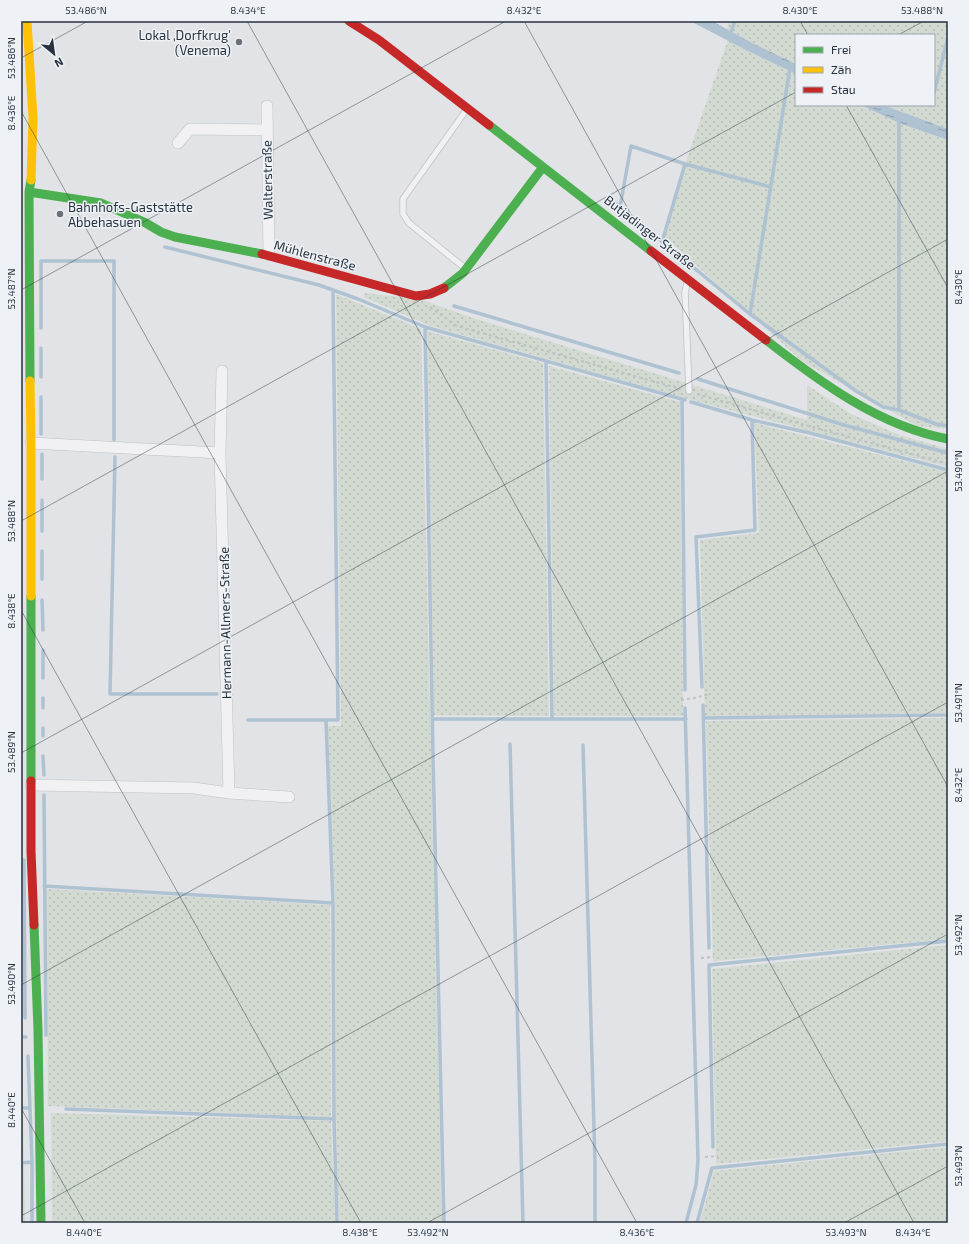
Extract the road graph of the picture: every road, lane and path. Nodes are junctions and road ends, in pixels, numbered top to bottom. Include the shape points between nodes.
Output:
1 (27, 21) edge
2 (349, 21) edge
3 (267, 106) dead end
4 (468, 109) junction
5 (266, 130) junction
6 (178, 143) dead end
7 (543, 167) junction
8 (27, 185) edge
9 (269, 255) junction
10 (466, 269) junction
11 (689, 279) junction
12 (426, 295) junction
13 (25, 358) edge
14 (222, 372) dead end
15 (689, 391) junction
16 (948, 439) edge
17 (31, 443) junction
18 (220, 452) junction
19 (948, 464) edge
20 (26, 693) edge
21 (709, 694) dead end
22 (681, 700) dead end
23 (31, 785) junction
24 (229, 793) junction
25 (289, 797) dead end
26 (26, 852) edge
27 (714, 956) dead end
28 (700, 958) dead end
29 (718, 1156) dead end
30 (706, 1157) dead end
31 (41, 1223) edge

1 - 8 street via 33,118
2 - 4 street, Butjadinger Straße via 379,40
3 - 5 street, Walterstraße
4 - 7 street, Butjadinger Straße
4 - 10 lane via 403,199 403,214 409,223
5 - 6 street, Walterstraße via 190,129
5 - 9 street, Walterstraße
7 - 10 street, Mühlenstraße
7 - 11 street, Butjadinger Straße
8 - 9 street, Mühlenstraße via 101,202 175,237
8 - 13 street
9 - 12 street, Mühlenstraße via 416,296
10 - 12 street, Mühlenstraße via 451,285
11 - 15 lane via 685,292
11 - 16 street, Butjadinger Straße via 810,374 842,395 891,421
12 - 15 path via 428,305 457,326
13 - 17 street
14 - 18 street, Hermann-Allmers-Straße
15 - 19 path
17 - 18 street
17 - 20 street
18 - 24 street, Hermann-Allmers-Straße
20 - 23 street
21 - 22 path
23 - 24 street via 194,788
23 - 26 street
24 - 25 street
26 - 31 street via 38,1030
27 - 28 path
29 - 30 path

